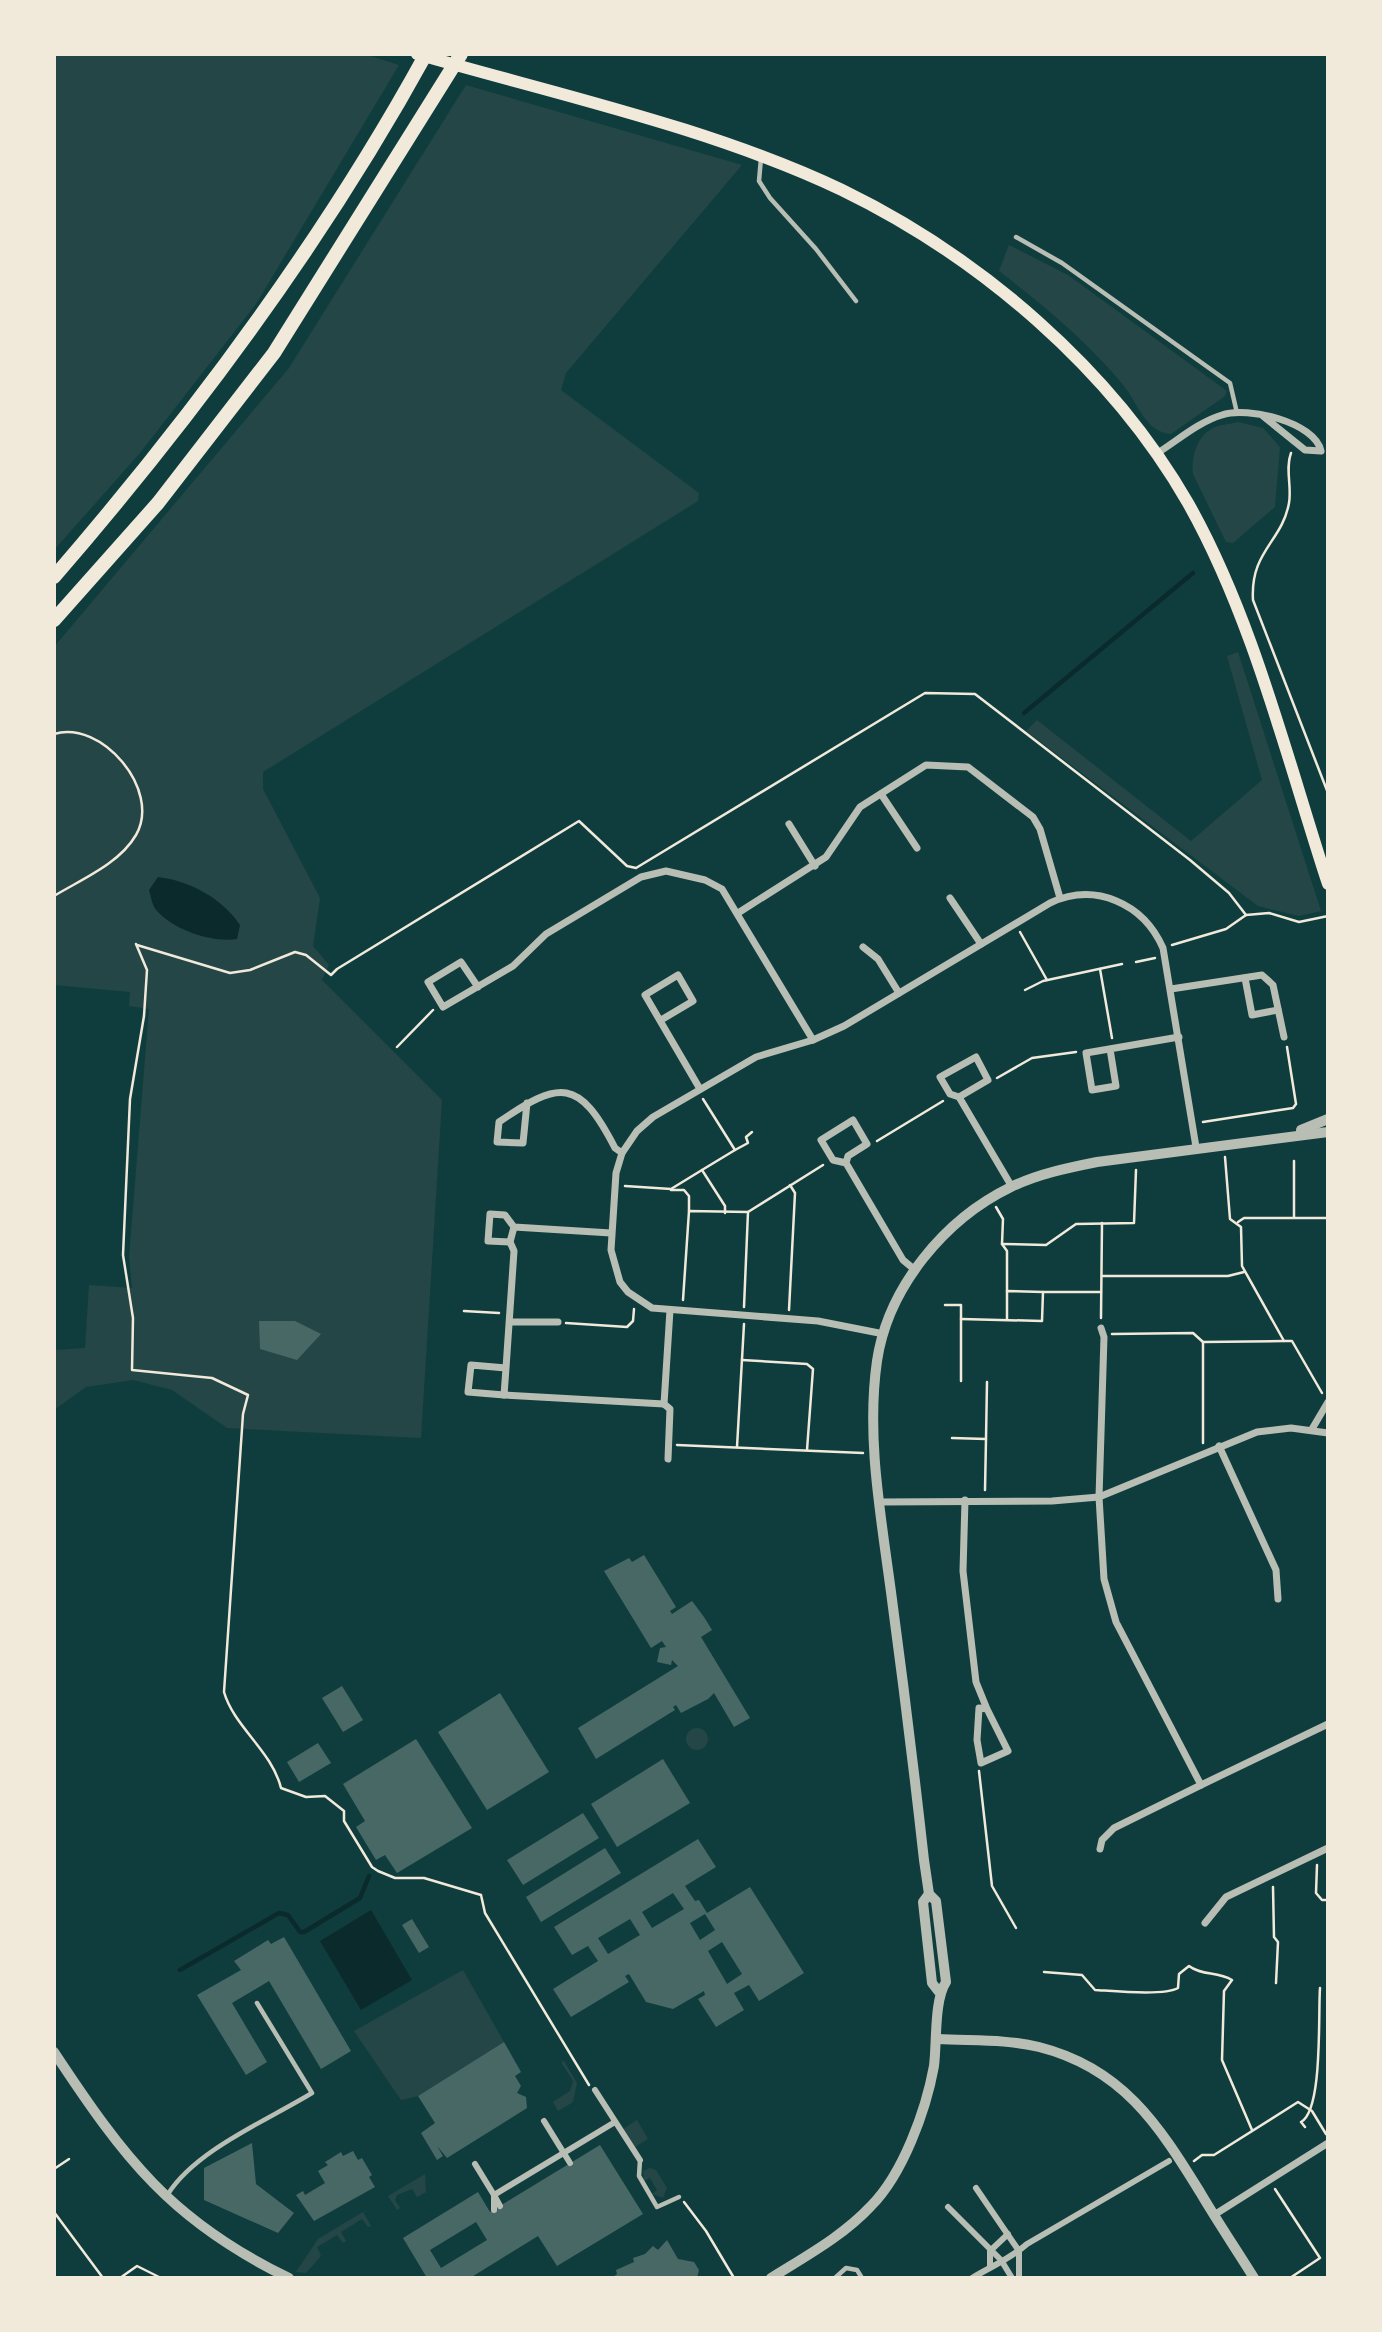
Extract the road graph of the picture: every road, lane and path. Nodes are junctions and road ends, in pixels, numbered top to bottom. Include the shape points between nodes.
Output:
1 (417, 54) edge
2 (426, 54) edge
3 (460, 54) edge
4 (761, 157) junction
5 (1016, 237) dead end
6 (856, 301) dead end
7 (1237, 413) junction
8 (1264, 416) junction
9 (1296, 445) junction
10 (1156, 455) junction
11 (54, 577) edge
12 (54, 620) edge
13 (54, 734) edge
14 (881, 793) junction
15 (1328, 793) edge
16 (789, 824) dead end
17 (917, 848) dead end
18 (815, 866) junction
19 (1328, 884) edge
20 (54, 896) edge
21 (950, 898) dead end
22 (1060, 898) junction
23 (738, 913) junction
24 (1246, 915) junction
25 (1328, 916) edge
26 (1015, 924) junction
27 (981, 944) junction
28 (863, 947) dead end
29 (1164, 952) junction
30 (1136, 962) dead end
31 (1122, 964) dead end
32 (1100, 968) junction
33 (1245, 978) junction
34 (1047, 980) junction
35 (478, 988) junction
36 (1171, 989) junction
37 (1025, 990) dead end
38 (899, 993) junction
39 (443, 1007) junction
40 (1278, 1010) junction
41 (661, 1020) junction
42 (1179, 1037) junction
43 (1284, 1037) joint
44 (1112, 1039) dead end
45 (813, 1040) junction
46 (397, 1046) dead end
47 (1110, 1049) junction
48 (1086, 1053) junction
49 (988, 1080) junction
50 (700, 1089) junction
51 (959, 1097) junction
52 (527, 1103) junction
53 (1328, 1119) edge
54 (1192, 1124) junction
55 (752, 1132) dead end
56 (1328, 1132) edge
57 (1288, 1135) junction
58 (867, 1144) junction
59 (1225, 1144) junction
60 (1196, 1147) junction
61 (734, 1150) junction
62 (622, 1153) junction
63 (1134, 1156) junction
64 (833, 1160) junction
65 (1294, 1161) dead end
66 (846, 1163) junction
67 (702, 1170) junction
68 (614, 1185) junction
69 (790, 1185) junction
70 (1012, 1187) junction
71 (671, 1189) junction
72 (990, 1198) junction
73 (689, 1211) junction
74 (748, 1212) junction
75 (725, 1213) junction
76 (1294, 1219) junction
77 (1328, 1219) edge
78 (1238, 1222) junction
79 (1102, 1223) junction
80 (514, 1227) junction
81 (611, 1233) junction
82 (510, 1242) junction
83 (1003, 1244) junction
84 (915, 1270) junction
85 (1244, 1272) junction
86 (1101, 1276) junction
87 (1007, 1291) junction
88 (1043, 1292) junction
89 (1101, 1292) junction
90 (639, 1301) junction
91 (945, 1305) dead end
92 (670, 1310) junction
93 (464, 1311) dead end
94 (682, 1311) junction
95 (744, 1315) junction
96 (511, 1318) junction
97 (788, 1318) junction
98 (961, 1319) junction
99 (1007, 1320) junction
100 (558, 1322) joint
101 (1101, 1328) joint
102 (884, 1334) junction
103 (1104, 1337) junction
104 (1284, 1341) junction
105 (1203, 1342) junction
106 (742, 1360) junction
107 (506, 1368) junction
108 (961, 1381) dead end
109 (988, 1381) dead end
110 (504, 1395) junction
111 (1327, 1402) edge
112 (664, 1404) junction
113 (1312, 1429) junction
114 (1328, 1433) edge
115 (952, 1438) dead end
116 (986, 1439) junction
117 (1219, 1446) junction
118 (737, 1447) junction
119 (668, 1449) junction
120 (807, 1451) junction
121 (1207, 1451) junction
122 (875, 1453) junction
123 (668, 1459) dead end
124 (1099, 1497) junction
125 (965, 1500) junction
126 (985, 1501) junction
127 (880, 1502) junction
128 (1278, 1599) dead end
129 (983, 1709) junction
130 (1328, 1724) edge
131 (981, 1763) junction
132 (1201, 1785) junction
133 (1100, 1849) dead end
134 (1328, 1849) edge
135 (1313, 1855) junction
136 (1274, 1874) junction
137 (1328, 1900) edge
138 (1205, 1923) dead end
139 (1016, 1928) dead end
140 (1044, 1972) dead end
141 (1276, 1983) dead end
142 (1320, 1988) dead end
143 (257, 2003) dead end
144 (938, 2039) junction
145 (54, 2052) edge
146 (595, 2090) joint
147 (1312, 2111) junction
148 (544, 2121) dead end
149 (615, 2122) junction
150 (1305, 2127) dead end
151 (1252, 2130) junction
152 (1328, 2137) edge
153 (1328, 2143) edge
154 (564, 2153) junction
155 (69, 2160) dead end
156 (640, 2160) joint
157 (1169, 2161) dead end
158 (1193, 2161) dead end
159 (570, 2163) dead end
160 (475, 2164) dead end
161 (54, 2169) edge
162 (1269, 2180) junction
163 (976, 2189) dead end
164 (494, 2195) junction
165 (679, 2197) joint
166 (166, 2198) junction
167 (948, 2207) dead end
168 (497, 2208) dead end
169 (54, 2212) edge
170 (1214, 2216) junction
171 (1008, 2234) junction
172 (990, 2251) junction
173 (1019, 2251) junction
174 (1000, 2260) junction
175 (990, 2267) junction
176 (269, 2274) edge
177 (733, 2276) edge
178 (103, 2278) edge
179 (120, 2278) edge
180 (161, 2278) edge
181 (289, 2278) edge
182 (771, 2278) edge
183 (835, 2278) edge
184 (862, 2278) edge
185 (972, 2278) edge
186 (1013, 2278) edge
187 (1019, 2278) edge
188 (1254, 2278) edge
189 (1290, 2278) edge

1 - 4 main road
2 - 11 highway via 253,331 138,480
3 - 12 highway via 274,353 158,503
4 - 6 lane via 759,181 770,198
4 - 10 main road via 841,190 976,272 1067,349
5 - 7 lane via 1062,263 1230,383
7 - 8 street
7 - 10 street via 1209,420
8 - 9 street
8 - 9 street via 1296,424 1317,439 1321,451
9 - 15 path via 1288,462 1286,512 1256,563 1253,600
10 - 19 main road via 1188,503 1251,647
13 - 20 path via 101,742 139,786 144,811 136,835 110,863
14 - 17 street
14 - 18 street via 860,807 835,846
14 - 22 street via 926,765 968,767 1033,817
16 - 18 street
18 - 23 street
21 - 27 street
22 - 26 street
22 - 29 street via 1091,894 1118,901 1149,924
23 - 35 street via 715,884 657,872 545,934 513,966
23 - 45 street
24 - 25 path via 1269,913 1299,922
24 - 29 path via 1226,929
24 - 146 path via 1229,893 1190,860 975,694 925,693 636,868 627,866 579,821 331,975 295,952 230,973 136,946 147,970 145,1016 130,1099 123,1255 133,1318 132,1370 212,1378 248,1395 224,1692 230,1711 246,1726 281,1788 306,1797 325,1796 344,1811 344,1821 372,1867 395,1878 424,1878 481,1895 485,1913 584,2080
26 - 27 street
26 - 34 path
27 - 38 street
28 - 38 street via 878,959
29 - 30 path
29 - 36 street
31 - 32 path
32 - 34 path
32 - 44 path
33 - 36 street
33 - 40 street via 1262,975 1273,985
33 - 40 street via 1252,1015
34 - 37 path
35 - 39 street
35 - 39 street via 461,962 428,982
36 - 42 street
38 - 45 street
39 - 46 path via 434,1009
40 - 43 street
41 - 41 street via 645,995 678,975 693,1000
41 - 50 street
42 - 47 street
42 - 54 street
43 - 54 path via 1293,1108
45 - 50 street via 757,1057
47 - 48 street
47 - 48 street via 1116,1086 1092,1090
48 - 49 path via 1032,1058
49 - 51 street
49 - 51 street via 976,1057 940,1077 950,1094
50 - 61 path
50 - 62 street via 653,1117
51 - 58 path via 945,1100
51 - 70 street
52 - 52 street via 499,1122 498,1142 523,1143
52 - 62 street via 553,1092 568,1093 587,1104
53 - 57 street
54 - 60 street
55 - 61 path via 746,1137 748,1143
56 - 57 street
57 - 59 street
58 - 64 street via 853,1120 821,1140
58 - 66 street via 848,1156
59 - 60 street
59 - 78 path via 1230,1219
60 - 63 street
61 - 67 path
62 - 68 street
63 - 70 street via 1060,1169
63 - 79 path via 1136,1221
64 - 66 street
64 - 69 path
65 - 76 path
66 - 84 street via 903,1260
67 - 71 path
67 - 75 path
68 - 71 path
68 - 81 street
69 - 74 path
69 - 97 path via 795,1193
70 - 72 street
71 - 73 path via 684,1190 689,1196
72 - 83 path via 1003,1219
72 - 84 street via 956,1224
73 - 75 path
73 - 94 path
74 - 75 path
74 - 95 path
76 - 77 path
76 - 78 path via 1244,1218
78 - 85 path
79 - 83 path via 1076,1224 1046,1245
79 - 86 path
80 - 81 street
80 - 82 street
80 - 82 street via 505,1215 490,1214 488,1241
81 - 90 street via 615,1272
82 - 96 street via 514,1251
83 - 87 path
84 - 102 street
85 - 86 path via 1228,1276
85 - 104 path
86 - 89 path
87 - 88 path
87 - 99 path
88 - 89 path
88 - 99 path via 1042,1321
89 - 101 path
90 - 92 street
90 - 100 path via 627,1326
91 - 98 path via 961,1305
92 - 94 street
92 - 112 street
93 - 96 path
94 - 95 street
95 - 97 street
95 - 106 path
96 - 100 street
96 - 107 street
97 - 102 street
98 - 99 path
98 - 108 path
101 - 103 street
102 - 122 street via 875,1379
103 - 105 path via 1115,1332 1192,1333
103 - 124 street
104 - 105 path
104 - 111 path via 1292,1341
105 - 121 path via 1202,1440
106 - 118 path
106 - 120 path via 807,1364 813,1369
107 - 110 street
107 - 110 street via 471,1365 468,1392
109 - 116 path
110 - 112 street
111 - 113 street
112 - 119 street via 670,1409
113 - 114 street
113 - 117 street via 1272,1429
115 - 116 path
116 - 126 path
117 - 121 street
117 - 128 street via 1276,1570
118 - 119 path via 686,1444
118 - 120 path
119 - 123 street
120 - 122 path
121 - 124 street
122 - 127 street
124 - 126 street
124 - 132 street via 1104,1579 1115,1622
125 - 126 street
125 - 127 street
125 - 129 street via 963,1572
127 - 144 street via 929,1894 923,1902 932,1983 939,1992
129 - 131 street via 977,1740
129 - 131 street via 1008,1751
130 - 132 street
131 - 139 path via 978,1781 992,1885
132 - 133 street via 1114,1828
134 - 135 street
135 - 136 street
135 - 137 path via 1318,1867 1316,1893
136 - 138 street via 1226,1897
136 - 141 path
140 - 151 path via 1082,1975 1096,1990 1149,1993 1173,1992 1179,1974 1189,1966 1198,1973 1222,1974 1232,1980 1224,1991 1222,2060
142 - 147 path
143 - 166 lane via 312,2094 202,2157 178,2179
144 - 170 street via 1037,2046 1097,2070 1149,2114
144 - 182 street via 919,2122 880,2197 846,2229
145 - 166 street via 108,2133
146 - 149 street
147 - 150 path via 1301,2122
147 - 151 path via 1298,2102
147 - 152 path
148 - 154 street
149 - 154 street
149 - 156 street
151 - 158 path via 1214,2155
153 - 162 street
154 - 159 street
154 - 164 street
155 - 161 path
156 - 165 lane via 639,2176 657,2207
157 - 173 street
160 - 164 street
162 - 170 street
162 - 189 path via 1320,2258
163 - 171 street
164 - 168 street
165 - 177 path
166 - 176 street
167 - 172 street
169 - 178 path
170 - 188 street
171 - 172 street
171 - 173 street
172 - 174 street
172 - 175 street
173 - 174 street via 1012,2259
173 - 187 street
174 - 175 street
174 - 186 street
175 - 185 street
176 - 181 street
179 - 180 path via 137,2266
183 - 184 lane via 846,2268 857,2270

